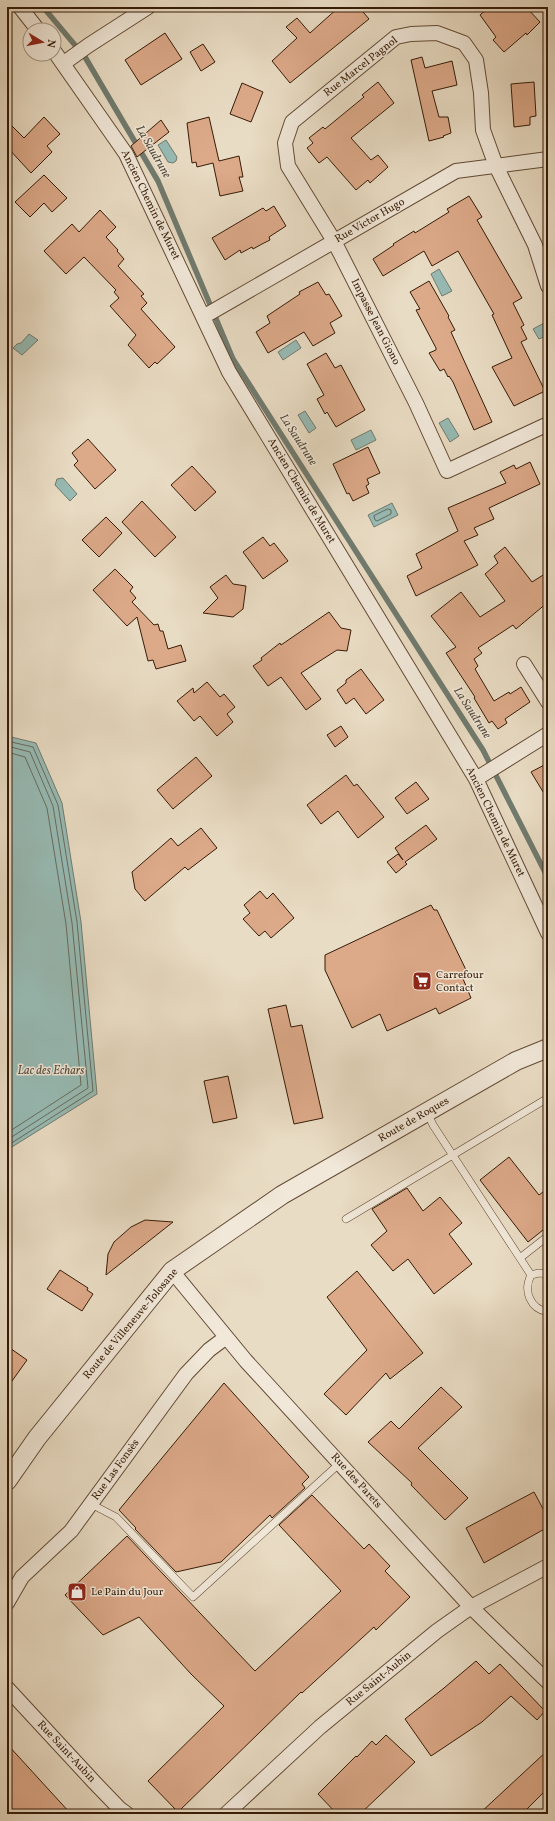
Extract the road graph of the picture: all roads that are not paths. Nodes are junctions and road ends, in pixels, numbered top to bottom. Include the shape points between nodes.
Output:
1 (20, 7) edge
2 (148, 7) edge
3 (32, 22) edge
4 (62, 61) edge
5 (64, 63) junction
6 (548, 159) edge
7 (496, 166) junction
8 (334, 241) junction
9 (548, 286) edge
10 (203, 317) junction
11 (548, 424) edge
12 (524, 664) dead end
13 (548, 702) edge
14 (548, 734) edge
15 (476, 779) junction
16 (548, 932) edge
17 (548, 1048) edge
18 (548, 1098) edge
19 (426, 1112) junction
20 (452, 1154) junction
21 (282, 1196) joint
22 (346, 1219) dead end
23 (548, 1236) edge
24 (520, 1258) junction
25 (172, 1271) junction
26 (548, 1274) edge
27 (531, 1275) junction
28 (548, 1312) edge
29 (225, 1338) junction
30 (340, 1463) junction
31 (7, 1481) edge
32 (91, 1504) junction
33 (548, 1566) edge
34 (7, 1603) edge
35 (471, 1607) junction
36 (548, 1682) edge
37 (7, 1688) edge
38 (127, 1814) edge
39 (226, 1814) edge

1 - 3 street
2 - 5 street
4 - 5 street, Ancien Chemin de Muret
5 - 10 street, Ancien Chemin de Muret via 126,154
6 - 7 street, Rue Victor Hugo
7 - 8 street, Rue Victor Hugo via 456,171
7 - 8 street, Rue Marcel Pagnol via 483,130 476,60 464,43 438,33 411,34 396,38 292,122 285,143 288,166
7 - 9 street, Rue Marcel Pagnol via 535,245
8 - 10 street, Rue Victor Hugo
8 - 11 street, Impasse Jean Giono via 447,471
10 - 15 street, Ancien Chemin de Muret via 229,372
12 - 13 street
14 - 15 street
15 - 16 street, Ancien Chemin de Muret
17 - 19 street, Route de Roques via 516,1061
18 - 20 lane
19 - 20 lane
19 - 21 street, Route de Roques
20 - 22 lane
20 - 24 lane
21 - 25 street, Route de Villeneuve-Tolosane
23 - 24 lane
24 - 27 lane
25 - 29 street, Rue des Parets
25 - 31 street, Route de Villeneuve-Tolosane via 37,1438
26 - 27 lane
27 - 28 lane via 527,1283 527,1296 539,1309
29 - 30 street, Rue des Parets
29 - 32 street, Rue Las Fonsès via 186,1374
30 - 32 lane via 194,1597 116,1517
30 - 35 street, Rue des Parets
32 - 34 street, Rue Las Fonsès via 71,1531 22,1577
33 - 35 street, Rue Saint-Aubin
35 - 36 street, Rue des Parets
35 - 39 street, Rue Saint-Aubin via 437,1631 320,1727
37 - 38 street, Rue Saint-Aubin

